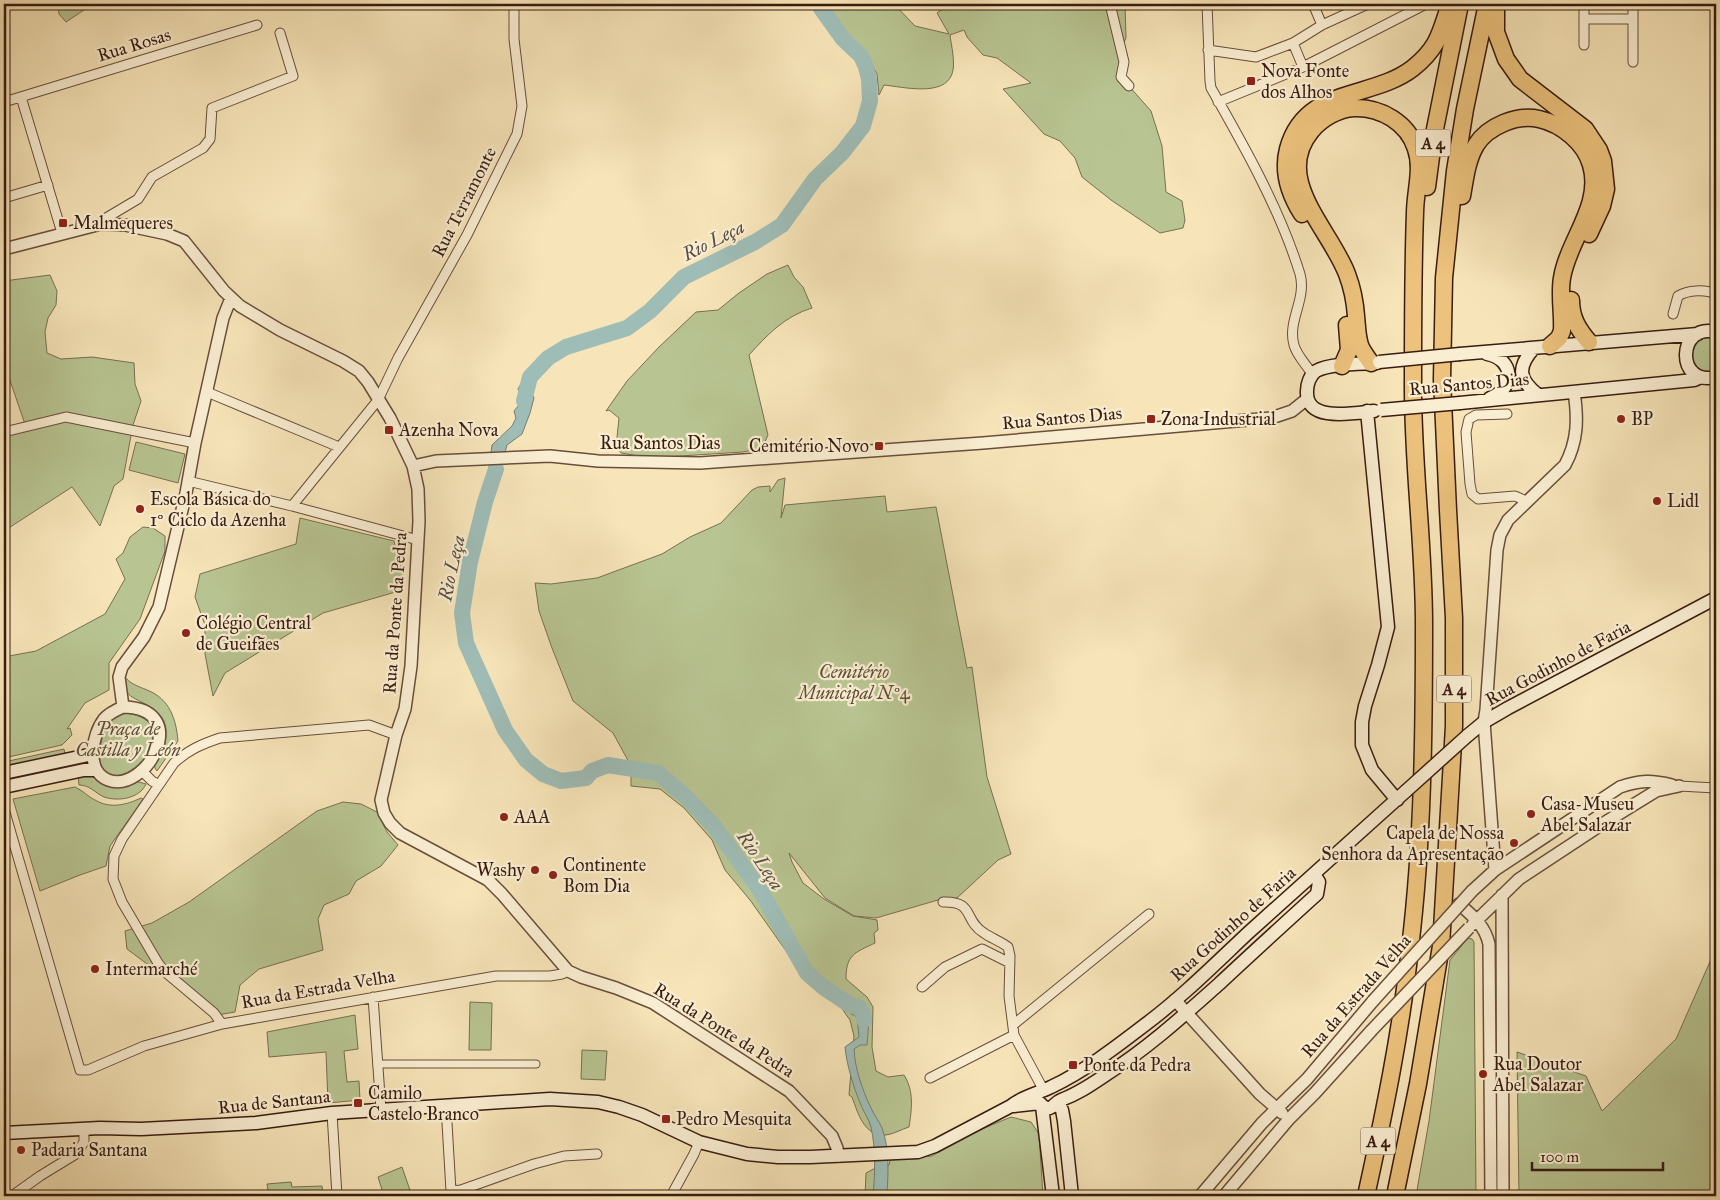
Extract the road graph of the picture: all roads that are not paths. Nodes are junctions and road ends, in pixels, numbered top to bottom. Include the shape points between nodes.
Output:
1 (514, 4) edge
2 (1110, 4) edge
3 (1207, 4) edge
4 (1313, 4) edge
5 (1368, 4) edge
6 (1426, 4) edge
7 (1450, 4) edge
8 (1460, 4) edge
9 (1487, 4) edge
10 (1496, 4) edge
11 (1584, 4) edge
12 (1633, 4) edge
13 (1584, 19) junction
14 (1633, 19) junction
15 (256, 25) dead end
16 (1322, 25) junction
17 (280, 33) dead end
18 (1292, 43) junction
19 (1584, 45) dead end
20 (1208, 50) junction
21 (1632, 62) dead end
22 (1303, 67) junction
23 (1129, 86) dead end
24 (21, 97) junction
25 (4, 102) edge
26 (1218, 102) junction
27 (48, 185) junction
28 (4, 198) edge
29 (101, 224) junction
30 (1449, 232) junction
31 (62, 234) junction
32 (4, 249) edge
33 (1414, 283) junction
34 (1716, 294) edge
35 (231, 298) junction
36 (1673, 314) dead end
37 (1716, 332) edge
38 (1698, 334) junction
39 (1589, 342) junction
40 (1542, 347) junction
41 (1476, 353) junction
42 (1375, 363) junction
43 (1342, 366) junction
44 (1312, 374) junction
45 (1701, 377) junction
46 (1716, 377) edge
47 (207, 392) junction
48 (1574, 392) junction
49 (1538, 395) junction
50 (1307, 398) junction
51 (378, 400) junction
52 (1483, 400) junction
53 (1367, 411) junction
54 (1508, 414) dead end
55 (4, 432) edge
56 (195, 443) junction
57 (339, 447) junction
58 (414, 466) junction
59 (188, 481) junction
60 (1526, 501) junction
61 (292, 506) junction
62 (418, 540) junction
63 (1716, 598) edge
64 (123, 707) junction
65 (1484, 722) junction
66 (396, 736) junction
67 (93, 754) junction
68 (96, 770) junction
69 (141, 770) junction
70 (4, 773) edge
71 (159, 785) junction
72 (1679, 786) junction
73 (4, 787) edge
74 (1716, 788) edge
75 (1402, 795) junction
76 (4, 809) edge
77 (1539, 842) junction
78 (1549, 859) junction
79 (1495, 870) junction
80 (1314, 874) junction
81 (1502, 895) junction
82 (943, 902) dead end
83 (1459, 904) junction
84 (1150, 914) dead end
85 (1474, 916) junction
86 (1010, 963) junction
87 (568, 971) junction
88 (922, 988) dead end
89 (373, 997) junction
90 (1175, 1000) junction
91 (1186, 1013) junction
92 (222, 1024) junction
93 (1013, 1025) junction
94 (1014, 1035) junction
95 (378, 1064) junction
96 (536, 1064) dead end
97 (930, 1078) dead end
98 (1043, 1096) junction
99 (1058, 1102) junction
100 (446, 1106) junction
101 (1276, 1108) junction
102 (381, 1110) junction
103 (332, 1113) junction
104 (1289, 1118) junction
105 (84, 1128) junction
106 (4, 1133) edge
107 (699, 1142) junction
108 (597, 1154) dead end
109 (838, 1156) junction
110 (13, 1196) edge
111 (337, 1196) edge
112 (671, 1196) edge
113 (1053, 1196) edge
114 (1072, 1196) edge
115 (1200, 1196) edge
116 (1224, 1196) edge
117 (1366, 1196) edge
118 (1396, 1196) edge
119 (1491, 1196) edge
120 (1504, 1196) edge

1 - 51 street, Rua Terramonte via 514,39 522,106 517,134
2 - 23 street via 1124,62 1122,78
3 - 20 street
4 - 16 street
5 - 16 street
6 - 22 street
7 - 43 highway via 1432,49 1412,68 1324,105 1312,112 1291,138 1286,171 1291,193 1336,271 1344,298 1349,350
8 - 33 highway, A 4 via 1434,134
9 - 30 highway, A 4 via 1465,109
10 - 39 highway via 1496,32 1506,59 1520,79 1585,129 1603,161 1606,190 1602,206 1573,274 1571,308 1574,321
11 - 13 street
12 - 14 street
13 - 14 street
13 - 19 street
14 - 21 street
15 - 24 street, Rua Rosas
16 - 18 street
17 - 29 street via 293,76 212,108 210,139 203,148 152,177 138,199
18 - 20 street via 1256,57
18 - 22 street
20 - 26 street via 1210,81
22 - 26 street
24 - 25 street, Rua Rosas
24 - 27 street
26 - 44 street via 1264,184 1301,276 1302,291 1294,320 1293,343
27 - 28 street
27 - 31 street
29 - 31 street, Rua da Ponte da Pedra
29 - 35 street, Rua da Ponte da Pedra via 133,227 184,241
30 - 40 highway via 1459,214 1469,159 1476,144 1498,125 1515,120 1540,119 1563,129 1581,145 1591,165 1594,183 1586,215 1562,278 1562,331 1559,338
30 - 118 highway, A 4 via 1444,278 1442,379 1454,618 1454,726 1441,946
31 - 32 street, Rua da Ponte da Pedra
33 - 42 highway via 1417,150 1400,124 1386,114 1373,109 1342,109 1317,124 1306,138 1297,168 1304,197 1341,258 1355,305 1359,340 1362,349
33 - 117 highway, A 4 via 1412,383 1424,620 1420,841 1395,1056
34 - 36 street via 1686,292 1678,296
35 - 47 street via 223,318
35 - 51 street, Rua da Ponte da Pedra via 254,315 359,371
37 - 38 main road
38 - 39 main road
38 - 45 main road via 1691,339 1686,354 1690,369
39 - 40 main road
40 - 41 main road
40 - 49 main road via 1526,356 1523,364 1525,383
41 - 42 main road, bridge
41 - 52 main road via 1498,357 1509,376 1502,392
42 - 43 main road
43 - 44 main road via 1323,368
44 - 50 main road
45 - 46 main road, Rua Santos Dias
45 - 48 main road, Rua Santos Dias
47 - 56 street
47 - 57 street
48 - 49 main road, Rua Santos Dias
48 - 60 street via 1577,421 1569,458
49 - 52 main road, Rua Santos Dias
50 - 53 main road, Rua Santos Dias via 1314,409 1322,412
50 - 58 street, Rua Santos Dias via 1292,411 1271,418 983,443 700,463 598,461 550,456 436,461
51 - 57 street, Rua Terramonte
51 - 58 street, Rua da Ponte da Pedra
52 - 53 main road, Rua Santos Dias, bridge
53 - 75 main road via 1388,626 1365,706 1362,745 1372,770
54 - 60 street via 1476,415 1469,419 1466,432 1472,494 1478,499 1515,496
55 - 56 street via 66,417
56 - 59 street
57 - 61 street, Rua Terramonte
58 - 62 street, Rua da Ponte da Pedra via 418,489
59 - 61 street
59 - 64 street via 159,607 119,677
60 - 65 street via 1508,520 1497,550
61 - 62 street
62 - 66 street, Rua da Ponte da Pedra via 410,666 405,709
63 - 65 main road, Rua Godinho de Faria
64 - 67 street via 104,720
64 - 69 street via 146,712 152,716 159,730 160,742 156,753
65 - 75 main road, Rua Godinho de Faria, bridge
65 - 79 street
66 - 71 street via 369,725 220,738 184,753
66 - 87 street, Rua da Ponte da Pedra via 381,800 390,823 400,833 488,880
67 - 68 street
67 - 70 main road
68 - 69 street via 106,779 117,782 132,778
68 - 73 main road
69 - 71 street
71 - 92 street via 122,839 114,856 113,879 122,902 164,971 214,1013
72 - 74 street, Rua da Estrada Velha
72 - 77 street, Rua da Estrada Velha via 1655,781 1620,786
72 - 78 street, Rua da Estrada Velha via 1656,791
75 - 80 main road, Rua Godinho de Faria
76 - 92 street, Rua da Estrada Velha via 80,1070 88,1070 144,1046
77 - 78 street
77 - 79 street, Rua da Estrada Velha
78 - 81 street, Rua da Estrada Velha
79 - 83 street, Rua da Estrada Velha, bridge
80 - 90 main road, Rua Godinho de Faria
80 - 91 main road, Rua Godinho de Faria via 1319,882 1317,894
81 - 85 street, Rua da Estrada Velha
81 - 120 street
82 - 86 street via 962,905 976,927 1008,947
83 - 85 street
83 - 101 street, Rua da Estrada Velha, bridge via 1307,1079
84 - 93 street
85 - 104 street, Rua da Estrada Velha, bridge via 1469,928
85 - 119 street via 1487,934 1489,944
86 - 88 street via 982,949 945,967
86 - 93 street via 1009,996
87 - 89 street, Rua da Estrada Velha via 550,976 496,976
87 - 109 street, Rua da Ponte da Pedra via 653,1003 789,1091 832,1136
89 - 92 street, Rua da Estrada Velha
89 - 95 street
90 - 91 street, Rua Godinho de Faria
90 - 98 main road, Rua Godinho de Faria via 1120,1044
91 - 99 main road, Rua Godinho de Faria via 1134,1057
91 - 101 street
93 - 94 street
94 - 97 street
94 - 98 street
95 - 96 street
95 - 102 street
98 - 99 main road, Rua Godinho de Faria via 1051,1108
98 - 109 main road, Rua Godinho de Faria via 1032,1094 918,1152
98 - 113 main road
99 - 114 main road via 1064,1121
100 - 102 main road, Rua de Santana
100 - 107 main road, Rua de Santana via 550,1099 598,1102 642,1115
100 - 108 street via 451,1191 564,1156
101 - 104 street
101 - 115 street, Rua da Estrada Velha
102 - 103 main road, Rua de Santana
103 - 105 main road, Rua de Santana via 256,1123 141,1130
103 - 111 street
104 - 116 street, Rua da Estrada Velha
105 - 106 main road, Rua de Santana
105 - 110 street via 84,1142 76,1154
107 - 109 main road, Rua de Santana via 761,1156
107 - 112 street

